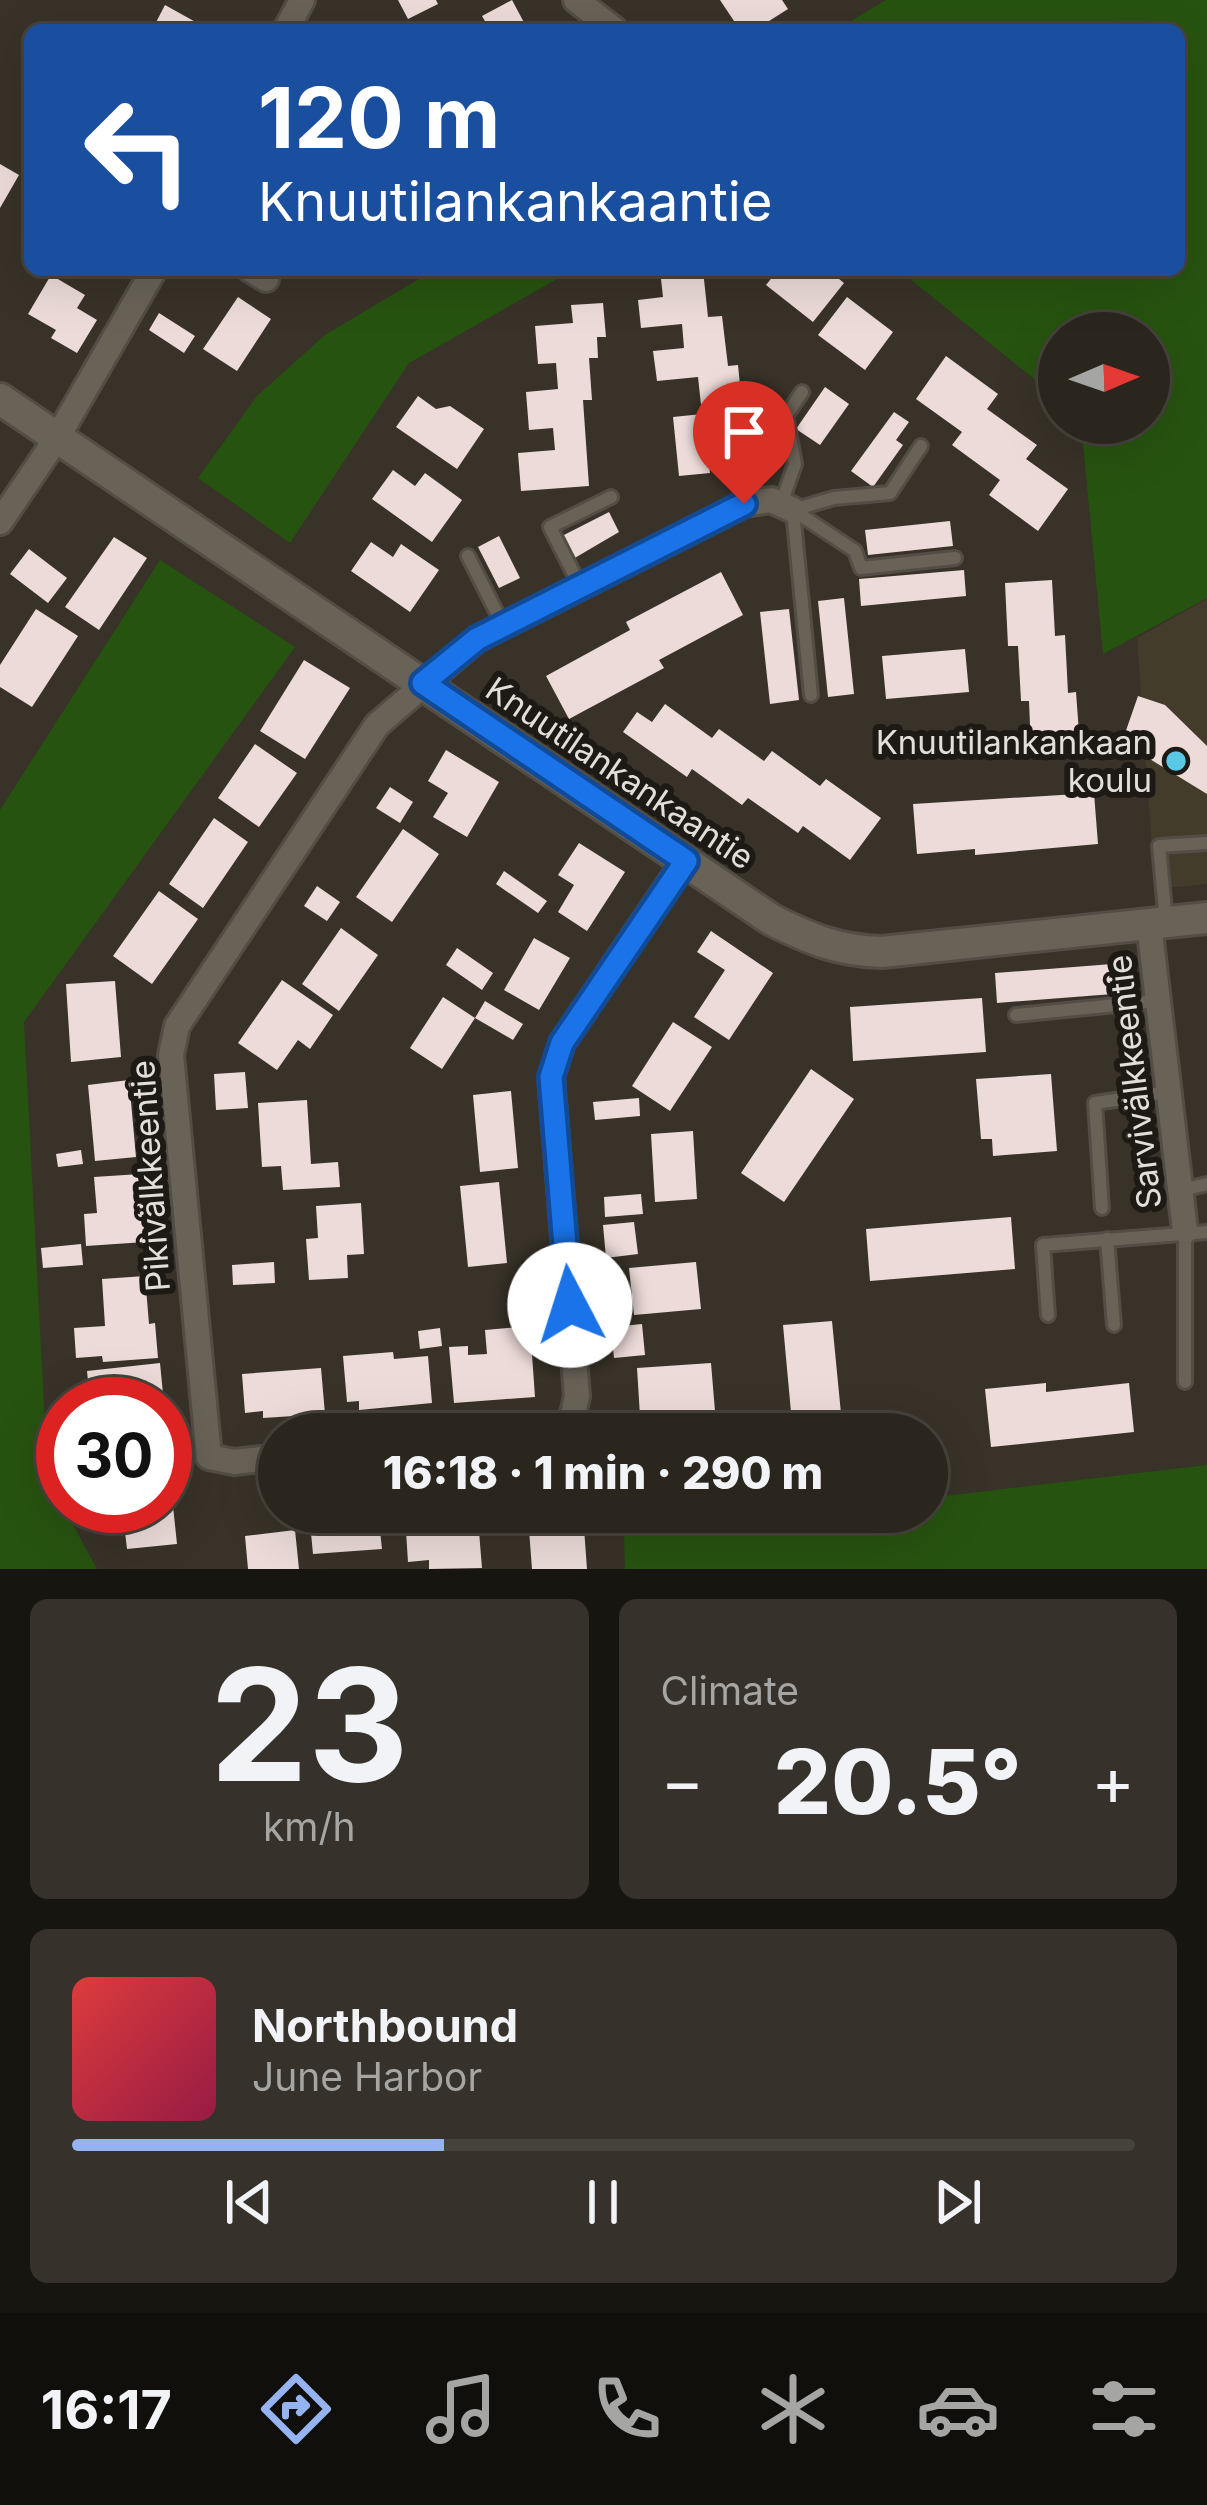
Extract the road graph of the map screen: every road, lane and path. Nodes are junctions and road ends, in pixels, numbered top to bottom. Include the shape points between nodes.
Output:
1 (576, 0) edge
2 (607, 24) edge
3 (151, 276) edge
4 (802, 392) dead end
5 (0, 399) edge
6 (57, 438) junction
7 (739, 438) dead end
8 (921, 446) dead end
9 (611, 497) dead end
10 (744, 504) junction
11 (787, 507) junction
12 (0, 522) edge
13 (468, 556) dead end
14 (955, 558) dead end
15 (581, 586) junction
16 (503, 626) junction
17 (423, 683) junction
18 (811, 695) dead end
19 (1207, 843) edge
20 (686, 861) junction
21 (1207, 918) edge
22 (1157, 923) junction
23 (1158, 1001) junction
24 (1016, 1015) dead end
25 (1169, 1092) junction
26 (1207, 1184) edge
27 (1180, 1190) junction
28 (1102, 1208) dead end
29 (1196, 1232) edge
30 (1107, 1238) junction
31 (1048, 1315) dead end
32 (1114, 1325) dead end
33 (1185, 1382) dead end
34 (574, 1413) edge
35 (258, 1459) edge

1 - 2 street
3 - 6 street
4 - 11 lane via 786,416 795,464
5 - 6 street, Knuutilankankaantie
6 - 12 street
6 - 17 street, Knuutilankankaantie
7 - 10 lane
8 - 11 lane via 890,493
9 - 15 lane via 550,527
10 - 11 street
10 - 15 street
11 - 14 lane via 855,551 861,568
11 - 18 lane
13 - 16 lane
15 - 16 street
16 - 17 street
17 - 20 street, Knuutilankankaantie
17 - 35 street, Pikivälkkeentie via 377,725 177,1026 171,1055 209,1457
19 - 22 lane via 1159,846
20 - 22 street, Knuutilankankaantie via 772,920 848,951
20 - 34 street via 562,1043 551,1077
21 - 22 street, Knuutilankankaantie
22 - 23 street, Sarvivälkkeentie
23 - 24 lane
23 - 25 street, Sarvivälkkeentie
25 - 27 street, Sarvivälkkeentie
25 - 28 lane via 1095,1103
26 - 27 lane
27 - 29 street, Sarvivälkkeentie
29 - 30 lane
29 - 33 lane
30 - 31 lane via 1043,1245
30 - 32 lane

